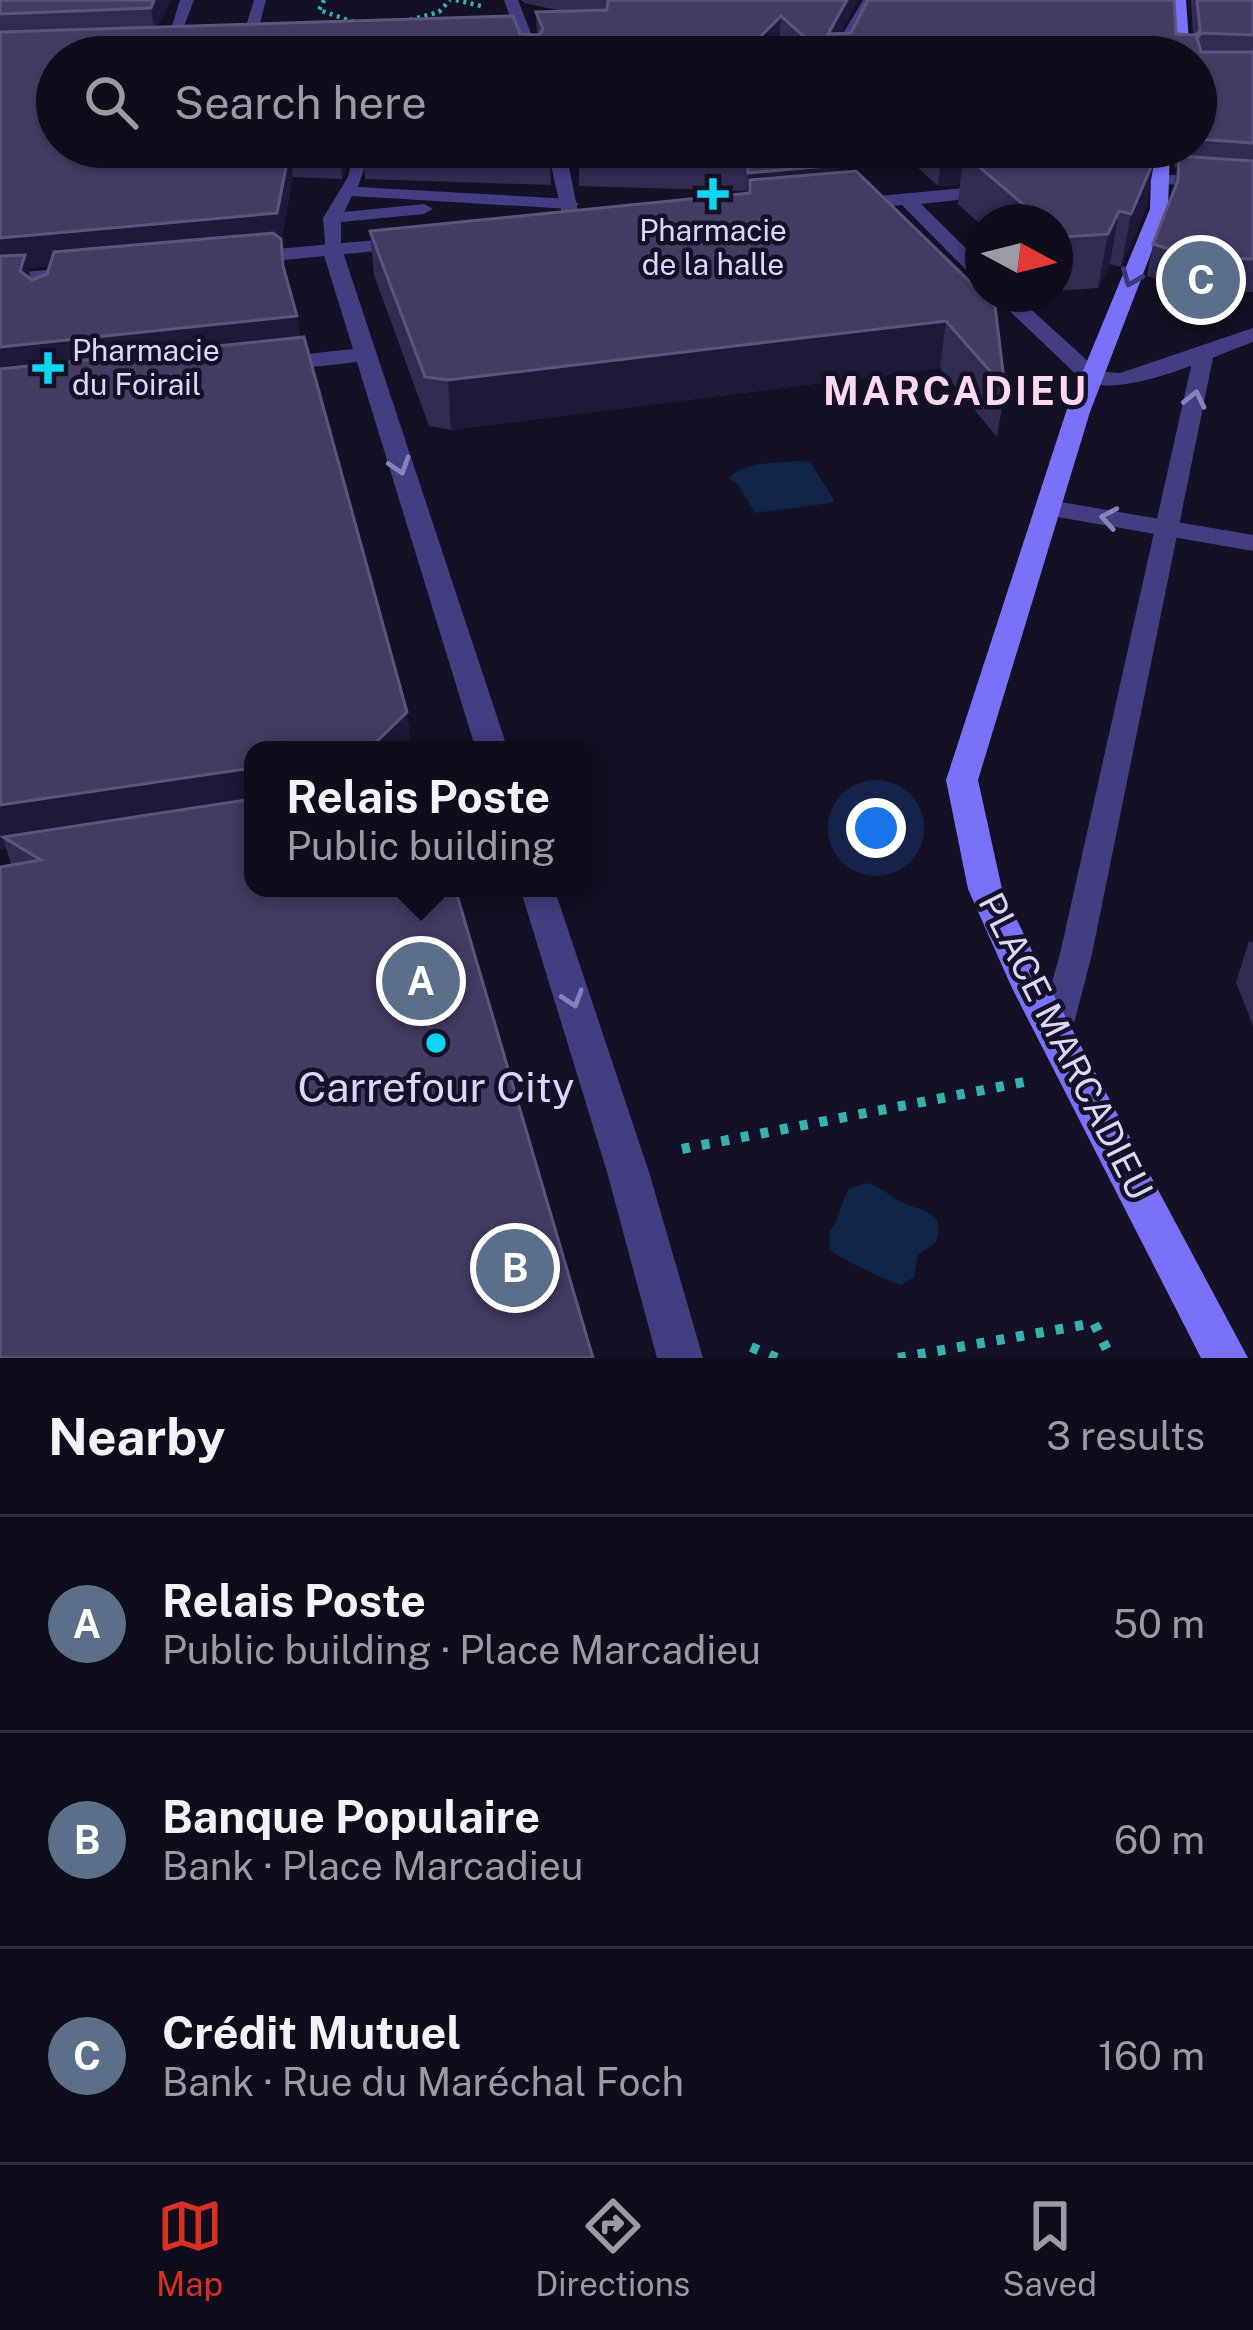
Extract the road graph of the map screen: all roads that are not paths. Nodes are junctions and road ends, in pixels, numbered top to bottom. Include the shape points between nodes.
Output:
1 (187, 0) edge
2 (260, 0) edge
3 (511, 0) edge
4 (869, 0) edge
5 (1179, 0) edge
6 (521, 32) junction
7 (497, 33) edge
8 (173, 36) edge
9 (250, 36) edge
10 (523, 36) edge
11 (849, 36) edge
12 (1181, 36) edge
13 (355, 168) edge
14 (570, 168) edge
15 (1161, 168) edge
16 (1161, 176) junction
17 (1095, 181) edge
18 (1253, 182) edge
19 (850, 184) edge
20 (1025, 188) edge
21 (347, 191) junction
22 (469, 200) junction
23 (908, 200) junction
24 (868, 203) junction
25 (571, 204) junction
26 (832, 206) edge
27 (332, 218) junction
28 (601, 226) edge
29 (443, 240) edge
30 (332, 249) junction
31 (965, 258) edge
32 (224, 259) edge
33 (115, 269) edge
34 (50, 275) junction
35 (0, 280) edge
36 (42, 304) edge
37 (1022, 312) edge
38 (1253, 335) edge
39 (1204, 353) junction
40 (364, 355) junction
41 (251, 367) edge
42 (1094, 378) junction
43 (1048, 508) junction
44 (1166, 526) junction
45 (1253, 543) edge
46 (489, 741) edge
47 (540, 897) edge
48 (1055, 1031) junction
49 (680, 1358) edge
50 (1225, 1358) edge

1 - 8 street
2 - 9 lane
3 - 6 street
4 - 11 street
5 - 12 main road
6 - 7 lane
6 - 10 street
13 - 21 lane
14 - 25 street
15 - 16 main road, PLACE MARCADIEU
16 - 17 street
16 - 18 street
16 -> 42 main road, PLACE MARCADIEU via 1159,209
19 - 24 street
20 - 23 street
21 - 22 lane
21 - 27 lane
22 - 25 lane
22 - 27 lane
23 - 24 street
23 - 31 street
24 - 26 street
25 - 28 street via 564,229
27 - 30 lane
29 - 30 street
30 - 32 street
30 - 40 street
33 - 34 street
34 - 35 street
34 - 36 lane
37 - 42 street
38 - 39 street
39 - 42 street via 1122,380
44 -> 39 lane
40 - 41 street
40 -> 46 street
42 - 43 main road, PLACE MARCADIEU
44 -> 43 street
43 - 48 main road, PLACE MARCADIEU via 962,780 985,889
44 - 45 street
44 - 48 lane
47 -> 49 street
48 - 50 main road, PLACE MARCADIEU

